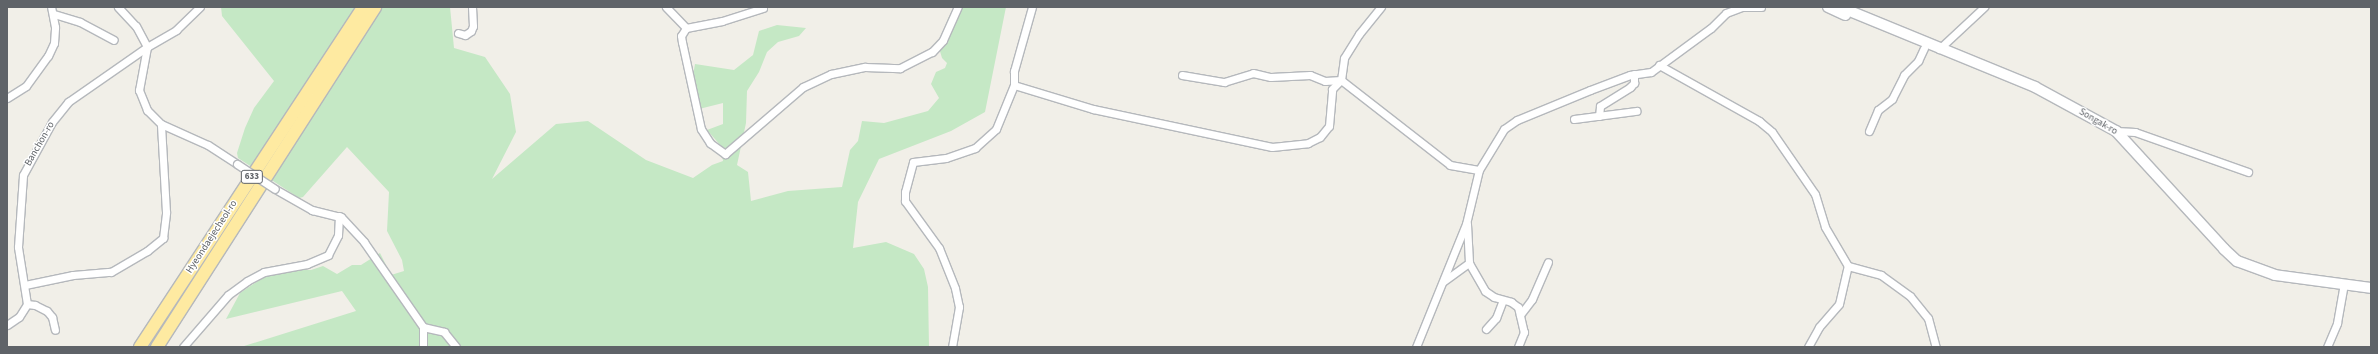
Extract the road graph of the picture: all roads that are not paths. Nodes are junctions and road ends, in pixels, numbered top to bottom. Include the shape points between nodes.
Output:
1 (118, 7) edge
2 (200, 7) edge
3 (363, 7) edge
4 (375, 7) edge
5 (472, 7) edge
6 (666, 7) edge
7 (958, 7) edge
8 (1032, 7) edge
9 (1381, 7) edge
10 (1761, 7) edge
11 (1828, 7) edge
12 (1840, 7) edge
13 (1984, 7) edge
14 (763, 8) dead end
15 (53, 10) edge
16 (686, 28) junction
17 (458, 33) dead end
18 (114, 40) dead end
19 (147, 47) junction
20 (1924, 48) junction
21 (1939, 49) junction
22 (1658, 65) junction
23 (1634, 74) junction
24 (1182, 75) dead end
25 (1341, 80) junction
26 (1014, 85) junction
27 (7, 98) edge
28 (1636, 111) dead end
29 (1599, 116) junction
30 (1574, 119) dead end
31 (161, 124) junction
32 (1869, 131) dead end
33 (2116, 131) junction
34 (1479, 170) junction
35 (2248, 172) dead end
36 (339, 216) junction
37 (1467, 218) junction
38 (1548, 262) dead end
39 (1468, 263) junction
40 (1848, 266) junction
41 (1444, 282) junction
42 (25, 285) junction
43 (2344, 285) junction
44 (2371, 288) edge
45 (1503, 300) junction
46 (27, 304) junction
47 (1520, 315) junction
48 (7, 325) edge
49 (423, 327) junction
50 (1486, 329) dead end
51 (55, 330) dead end
52 (140, 347) edge
53 (157, 347) edge
54 (183, 347) edge
55 (423, 347) edge
56 (456, 347) edge
57 (952, 347) edge
58 (1416, 347) edge
59 (1518, 347) edge
60 (1808, 347) edge
61 (1936, 347) edge
62 (2327, 347) edge

1 - 19 street via 136,26
2 - 19 street, Banchon-ro via 176,30
3 - 52 highway, Hyeondaejecheol-ro / 633
4 - 53 highway, Hyeondaejecheol-ro / 633
5 - 17 street via 473,26 465,35
6 - 16 street
7 - 16 street via 943,40 932,52 900,68 865,67 831,74 803,87 725,154 710,143 701,128 681,36
8 - 26 street via 1014,71
9 - 25 street via 1344,58
10 - 22 street via 1742,7 1726,13 1711,28
11 - 20 main road
12 - 21 main road, Songak-ro
13 - 21 street
14 - 16 street
15 - 18 street
15 - 27 street via 54,43 45,62 26,86
19 - 31 street via 139,90 147,110
19 - 42 street, Banchon-ro via 68,102 52,122 28,162 23,175 18,238
20 - 32 street via 1918,61 1904,74 1892,99 1878,110
20 - 43 main road via 2034,92 2112,136 2233,265 2252,274 2301,283
21 - 33 main road, Songak-ro via 2035,87
22 - 23 street via 1651,72
22 - 40 street via 1759,120 1772,132 1815,194 1825,227
23 - 29 street via 1634,83 1600,106
23 - 34 street via 1517,120 1504,129
24 - 25 street via 1224,82 1253,74 1271,77 1310,75 1325,81
25 - 26 street via 1332,89 1329,126 1320,137 1308,143 1272,147 1093,109
25 - 34 street via 1450,165
26 - 57 street via 996,129 975,148 946,158 913,162 905,192 905,201 939,248 955,288 959,307
28 - 29 street
29 - 30 street
31 - 36 street, bridge via 208,145 312,210
31 - 42 street via 166,212 163,238 147,251 111,272 73,275
33 - 35 street via 2134,132
33 - 43 main road, Songak-ro via 2237,261 2275,274
34 - 37 street
36 - 49 street via 364,242
36 - 54 street via 338,235 328,255 307,264 264,272 247,281 228,295
37 - 39 street
37 - 41 street
38 - 47 street via 1532,299
39 - 41 street
39 - 45 street via 1486,291
40 - 60 street via 1839,304 1819,327
40 - 61 street via 1881,275 1910,296 1928,318
41 - 58 street
42 - 46 street, Banchon-ro
43 - 44 main road, Songak-ro
43 - 62 street via 2337,323
45 - 47 street via 1518,307
45 - 50 street via 1496,318
46 - 48 street via 19,318
46 - 51 street via 47,311 52,317
47 - 59 street via 1524,332
49 - 55 street
49 - 56 street via 444,332

